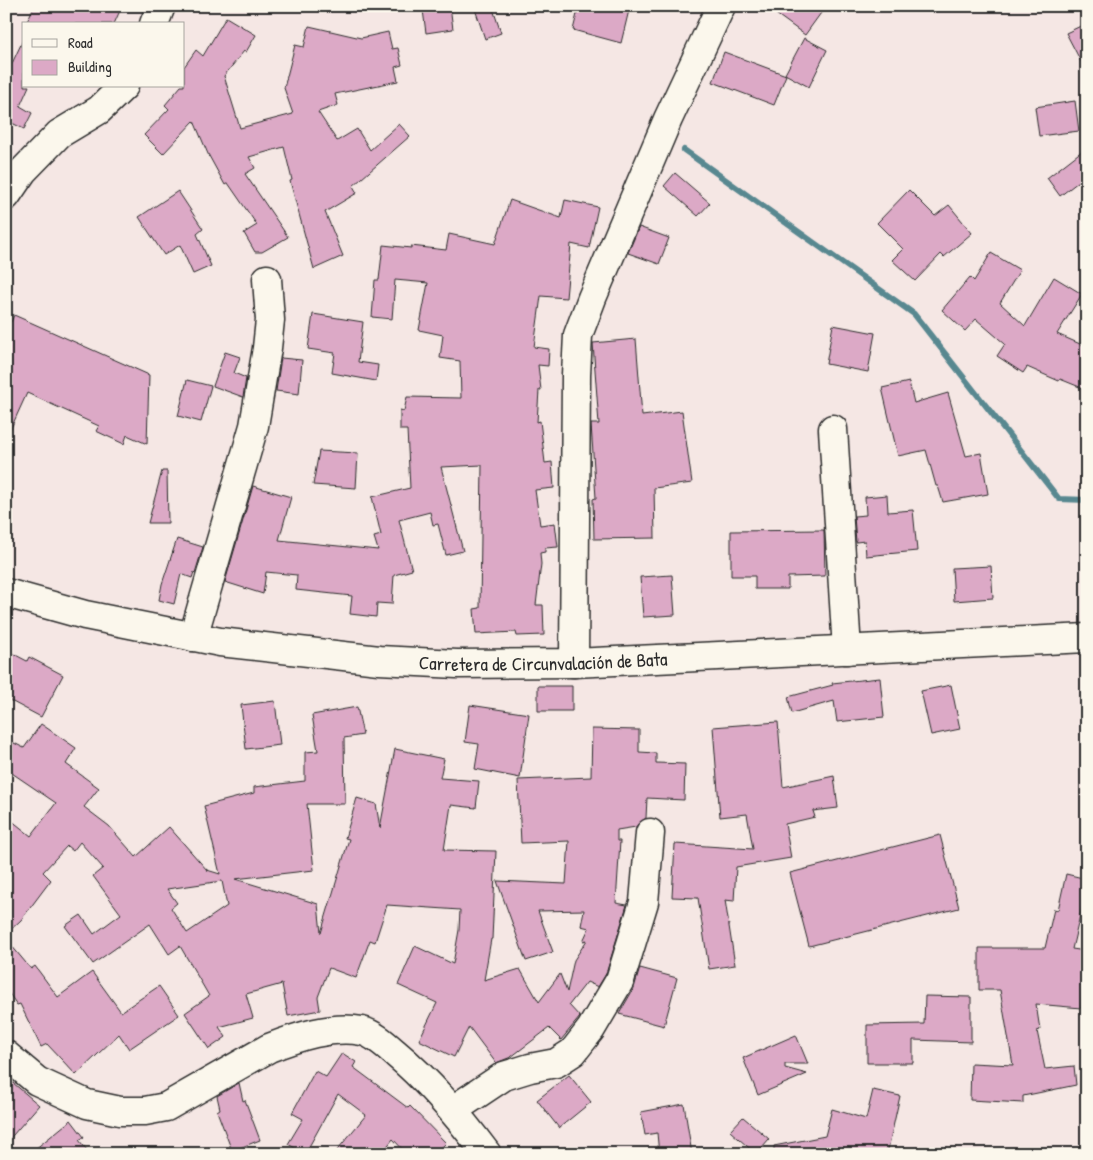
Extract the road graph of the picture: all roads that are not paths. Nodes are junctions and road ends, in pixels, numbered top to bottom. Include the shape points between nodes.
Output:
1 (161, 6) edge
2 (721, 6) edge
3 (155, 22) edge
4 (122, 88) edge
5 (6, 196) edge
6 (268, 279) dead end
7 (833, 428) dead end
8 (6, 593) edge
9 (194, 637) junction
10 (1087, 638) edge
11 (847, 650) junction
12 (574, 663) junction
13 (650, 833) dead end
14 (6, 1055) edge
15 (453, 1110) junction
16 (487, 1154) edge

1 - 3 street
2 - 12 street via 668,119 578,335
4 - 5 street via 99,110 59,134 23,171
6 - 9 street via 270,320 254,426
7 - 11 street
8 - 9 street, Carretera de Circunvalación de Bata via 84,615
9 - 12 street, Carretera de Circunvalación de Bata via 379,660 457,664
10 - 11 street, Carretera de Circunvalación de Bata
11 - 12 street, Carretera de Circunvalación de Bata
13 - 15 street via 644,902 620,980 591,1029 573,1052 556,1063 504,1076
14 - 15 street via 37,1081 87,1104 120,1111 144,1111 166,1107 285,1042 326,1031 363,1031 382,1041 413,1067
15 - 16 street

